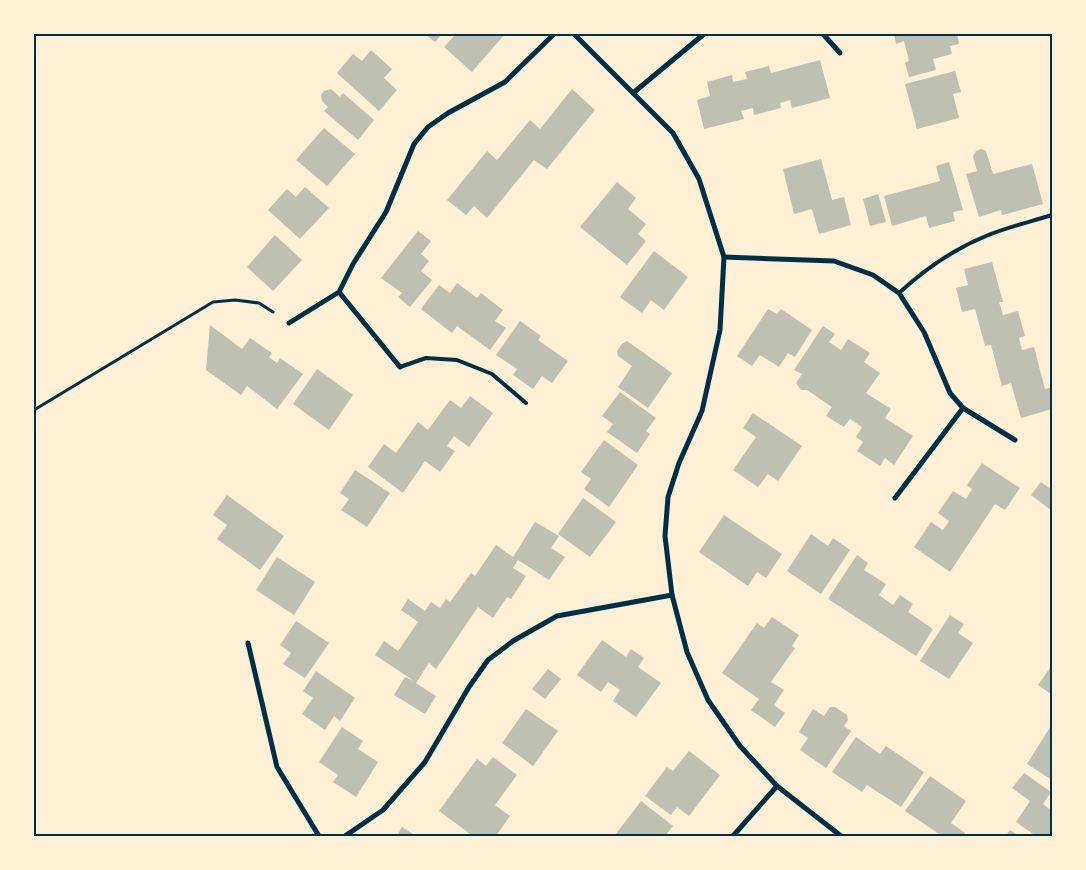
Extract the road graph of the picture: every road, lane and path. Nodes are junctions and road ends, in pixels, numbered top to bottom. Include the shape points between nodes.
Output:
1 (554, 34) edge
2 (574, 34) edge
3 (704, 34) edge
4 (822, 34) edge
5 (840, 52) dead end
6 (633, 92) junction
7 (1052, 215) edge
8 (724, 257) junction
9 (339, 292) junction
10 (899, 293) junction
11 (289, 323) joint
12 (400, 367) joint
13 (526, 403) dead end
14 (963, 408) junction
15 (34, 410) edge
16 (1015, 440) dead end
17 (895, 498) dead end
18 (672, 595) junction
19 (248, 642) dead end
20 (777, 786) junction
21 (319, 836) edge
22 (345, 836) edge
23 (733, 836) edge
24 (841, 836) edge

1 - 9 street via 505,82 428,127 414,144 386,212
2 - 6 street
3 - 6 street
4 - 5 street
6 - 8 street via 673,133 700,179
7 - 10 lane via 978,240 956,251 920,274
8 - 10 street via 834,260 873,276
8 - 18 street via 720,330 702,411 668,497 665,536
9 - 11 street
9 - 12 street
10 - 14 street via 924,332 950,393
11 - 15 path via 259,303 213,302
12 - 13 lane via 426,358 457,360 492,374
14 - 16 street
14 - 17 street
18 - 20 street via 688,652 708,700 740,746
18 - 22 street via 557,616 513,641 488,660 425,762 383,810
19 - 21 street via 277,767
20 - 23 street
20 - 24 street

